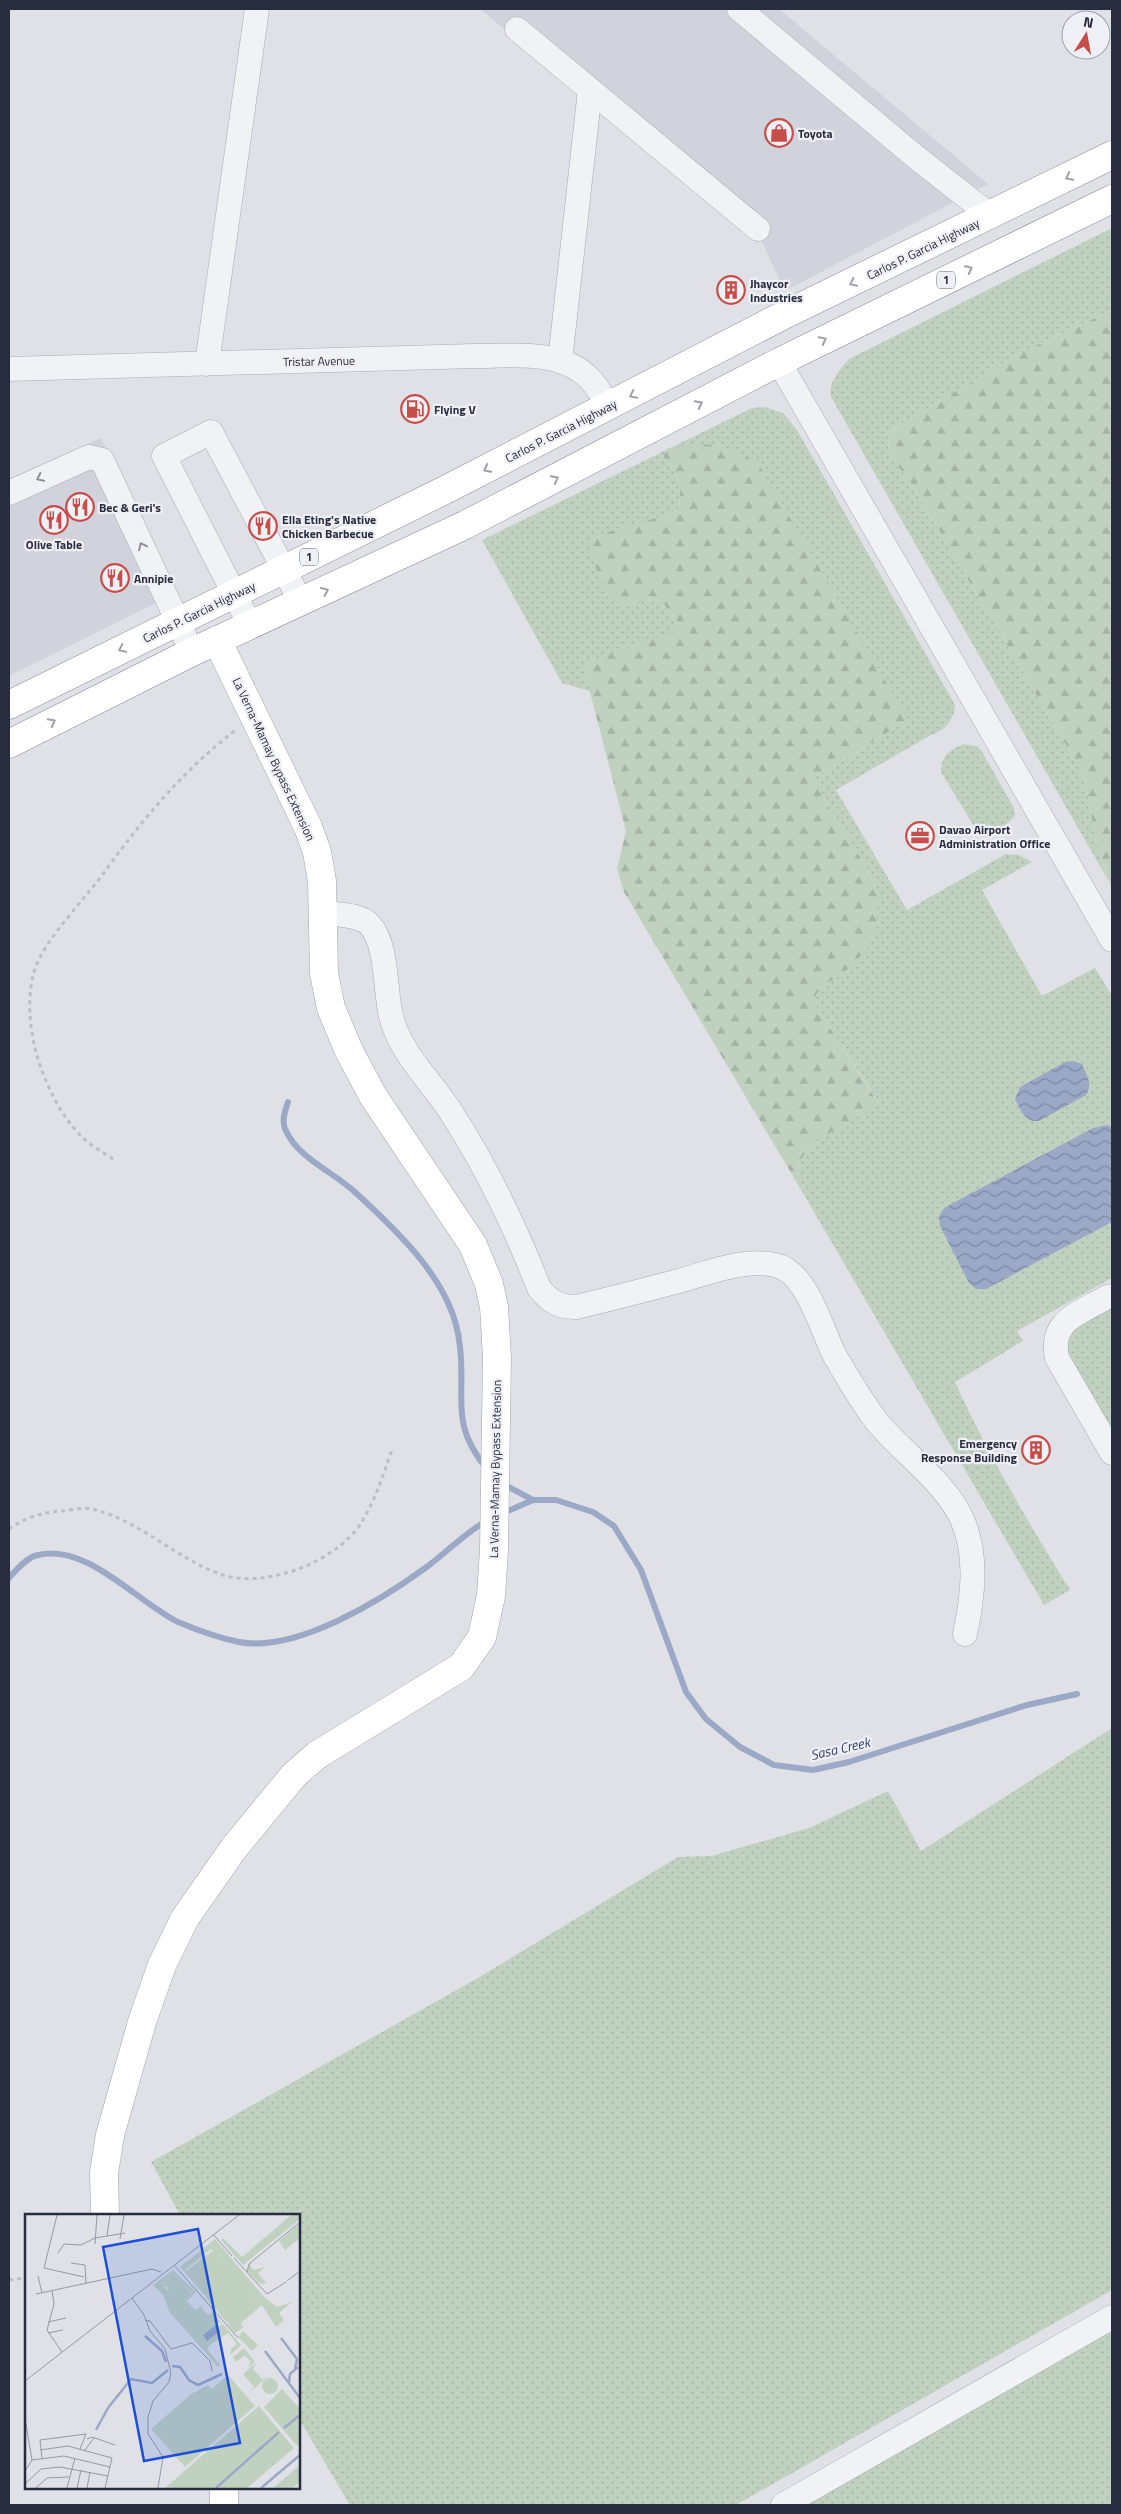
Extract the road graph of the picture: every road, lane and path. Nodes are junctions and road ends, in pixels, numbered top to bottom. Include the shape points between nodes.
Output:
1 (257, 9) edge
2 (739, 9) edge
3 (517, 29) dead end
4 (590, 90) junction
5 (1112, 156) edge
6 (1112, 198) edge
7 (991, 216) junction
8 (758, 229) dead end
9 (782, 316) junction
10 (723, 348) junction
11 (560, 361) junction
12 (779, 362) junction
13 (207, 364) junction
14 (9, 369) edge
15 (609, 407) junction
16 (448, 489) junction
17 (9, 493) edge
18 (466, 525) junction
19 (283, 570) junction
20 (234, 594) junction
21 (301, 602) junction
22 (177, 622) junction
23 (250, 625) junction
24 (218, 640) junction
25 (192, 652) junction
26 (76, 672) junction
27 (92, 702) junction
28 (9, 705) edge
29 (254, 716) junction
30 (9, 744) edge
31 (324, 913) junction
32 (1112, 940) edge
33 (113, 1159) dead end
34 (1112, 1296) edge
35 (392, 1450) dead end
36 (1112, 1453) edge
37 (9, 1529) edge
38 (965, 1634) dead end
39 (105, 2214) edge
40 (25, 2278) edge
41 (9, 2280) edge
42 (1112, 2316) edge
43 (224, 2489) edge
44 (224, 2505) edge
45 (783, 2505) edge

1 - 13 street
2 - 7 street
3 - 4 street
4 - 8 street
4 - 11 street
5 -> 7 main road, Carlos P. Garcia Highway / 1
12 -> 6 main road, 1
7 -> 9 main road, Carlos P. Garcia Highway / 1
9 - 10 main road, Carlos P. Garcia Highway / 1
9 - 12 main road
10 - 12 main road
10 -> 15 main road, Carlos P. Garcia Highway / 1
11 - 13 street, Tristar Avenue via 514,356
11 - 15 street, Tristar Avenue via 589,378
18 -> 12 main road, 1
12 - 32 street
13 - 14 street, Tristar Avenue
15 -> 16 main road, Carlos P. Garcia Highway / 1
16 - 18 main road
16 - 19 main road, Carlos P. Garcia Highway / 1
22 -> 17 street via 102,460 89,457
21 -> 18 main road, 1
19 - 20 main road, Carlos P. Garcia Highway / 1
19 - 20 street via 211,432 164,456
19 - 21 street
20 - 22 main road, Carlos P. Garcia Highway / 1
20 - 23 street
21 - 23 main road, 1
22 - 25 street
22 -> 26 main road, Carlos P. Garcia Highway / 1
23 - 24 main road, 1
24 - 25 main road, 1
24 - 29 main road, La Verna-Mamay Bypass Extension
25 - 27 main road, 1
26 - 27 main road
26 - 28 main road, Carlos P. Garcia Highway / 1
30 -> 27 main road, 1
29 - 31 main road, La Verna-Mamay Bypass Extension via 317,852
29 - 33 path via 183,774 124,845 49,945 36,968 30,996 30,1028 39,1063 56,1102 82,1137
31 - 38 street via 353,916 369,924 378,936 392,1020 404,1049 448,1108 480,1160 539,1288 549,1300 562,1307 576,1307 724,1268 753,1264 775,1265 791,1271 802,1283 835,1356 877,1422 943,1491 962,1519 973,1576
31 - 39 main road, La Verna-Mamay Bypass Extension via 324,973 331,1008 349,1051 373,1096 445,1200 482,1263 494,1306 497,1358 494,1550 488,1615 482,1637 461,1666 317,1755 294,1775 234,1848 185,1918 162,1965 142,2022 110,2135 104,2173
34 - 36 street via 1061,1324 1054,1345 1057,1358
35 - 37 path via 377,1492 360,1525 333,1550 304,1568 277,1576 250,1578 224,1575 119,1519 90,1508 39,1514
40 - 41 path
42 - 45 street
43 - 44 main road

